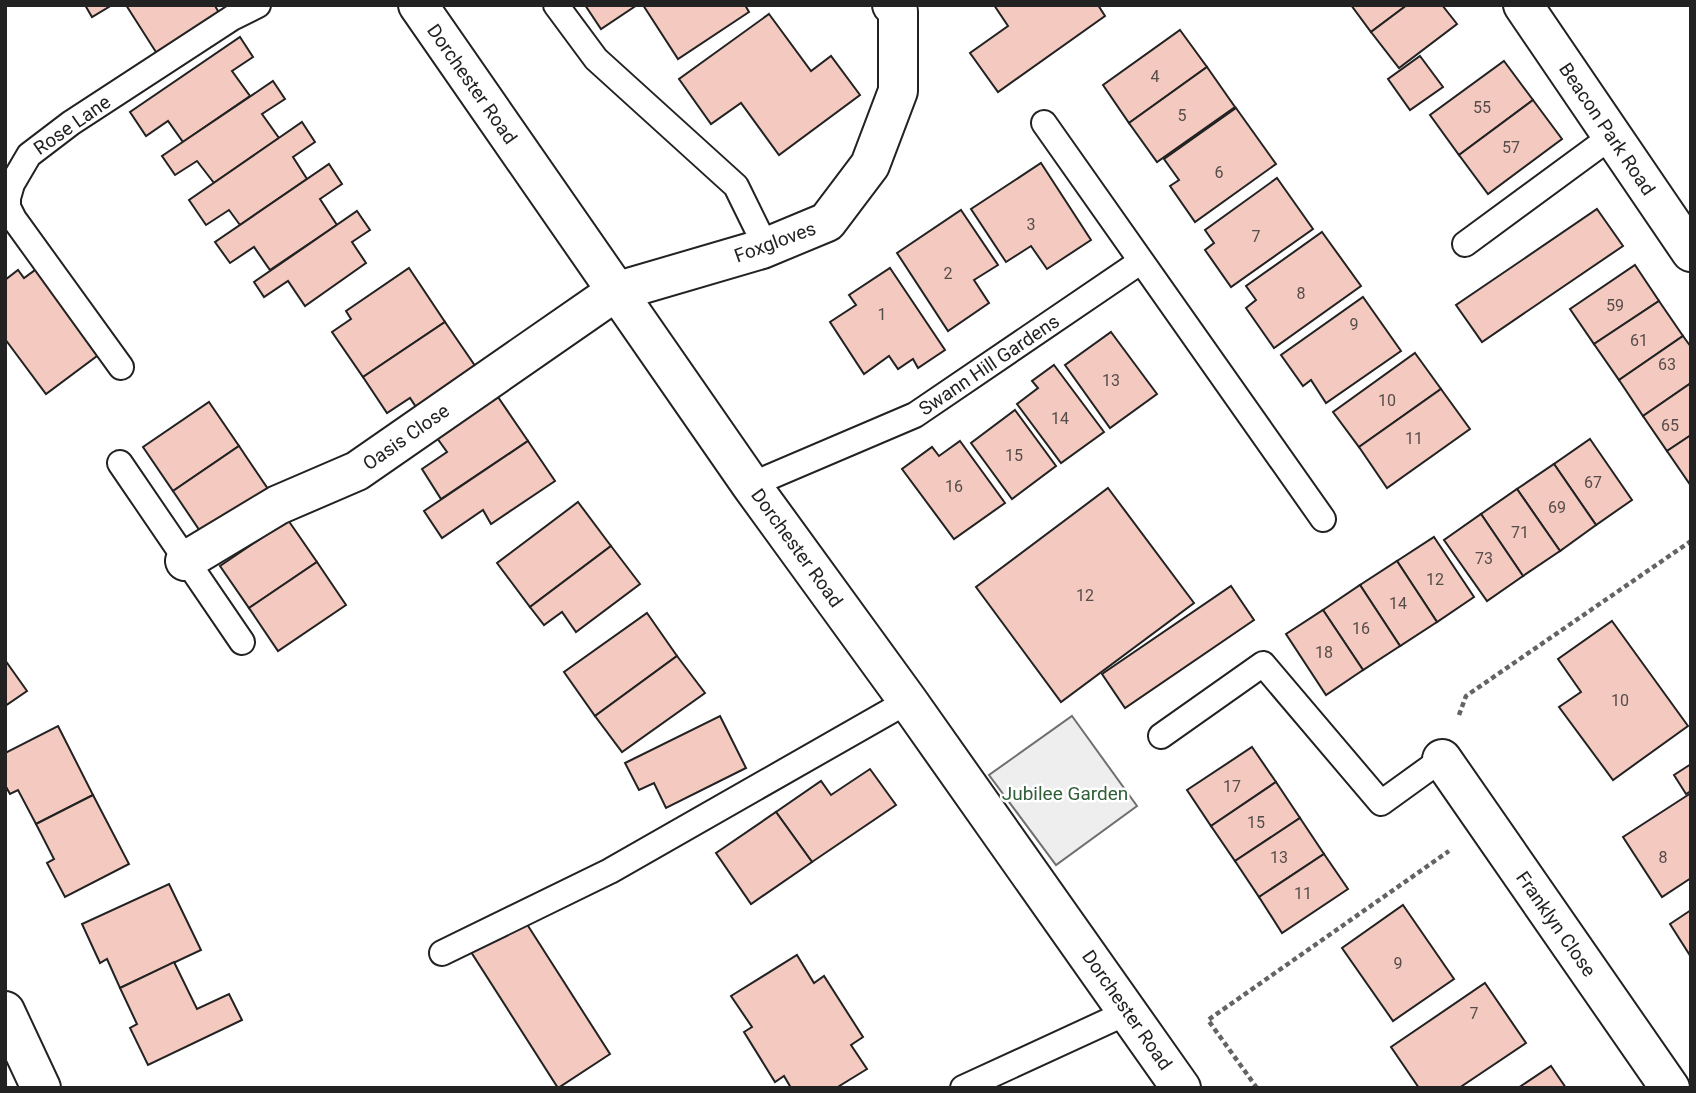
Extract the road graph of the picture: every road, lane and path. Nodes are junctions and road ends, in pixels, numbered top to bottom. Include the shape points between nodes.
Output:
1 (258, 5) edge
2 (418, 5) edge
3 (556, 5) edge
4 (892, 5) edge
5 (1523, 5) edge
6 (1044, 123) dead end
7 (1612, 136) junction
8 (1677, 204) edge
9 (1465, 244) dead end
10 (766, 247) junction
11 (1691, 252) edge
12 (1140, 262) junction
13 (615, 292) junction
14 (121, 367) dead end
15 (120, 463) dead end
16 (751, 485) junction
17 (1322, 519) dead end
18 (1691, 541) edge
19 (185, 561) junction
20 (242, 642) dead end
21 (908, 701) junction
22 (1161, 736) dead end
23 (1442, 760) junction
24 (1487, 824) junction
25 (442, 953) dead end
26 (5, 1011) edge
27 (1128, 1012) junction
28 (41, 1088) edge
29 (963, 1088) edge
30 (1181, 1088) edge
31 (1257, 1088) edge
32 (1670, 1088) edge

1 - 14 lane, Rose Lane via 71,123 29,155 12,184 8,207 14,219
2 - 13 street, Dorchester Road
3 - 10 lane via 596,59 736,186
4 - 10 street, Foxgloves via 898,11 898,91 870,165 827,222
5 - 7 street, Beacon Park Road
6 - 12 lane
7 - 8 street, Beacon Park Road
7 - 9 lane
8 - 11 street, Beacon Park Road
10 - 13 street, Foxgloves
12 - 16 lane, Swann Hill Gardens via 915,415
12 - 17 lane
13 - 16 street, Dorchester Road
13 - 19 street, Oasis Close via 357,471 278,505
15 - 19 lane
16 - 21 street, Dorchester Road
18 - 23 path via 1466,696
19 - 20 lane
21 - 25 lane via 610,871
21 - 27 street, Dorchester Road
22 - 23 lane via 1264,664 1381,803
23 - 24 street, Franklyn Close
24 - 31 path via 1208,1020
24 - 32 street, Franklyn Close
26 - 28 street
27 - 29 lane
27 - 30 street, Dorchester Road

